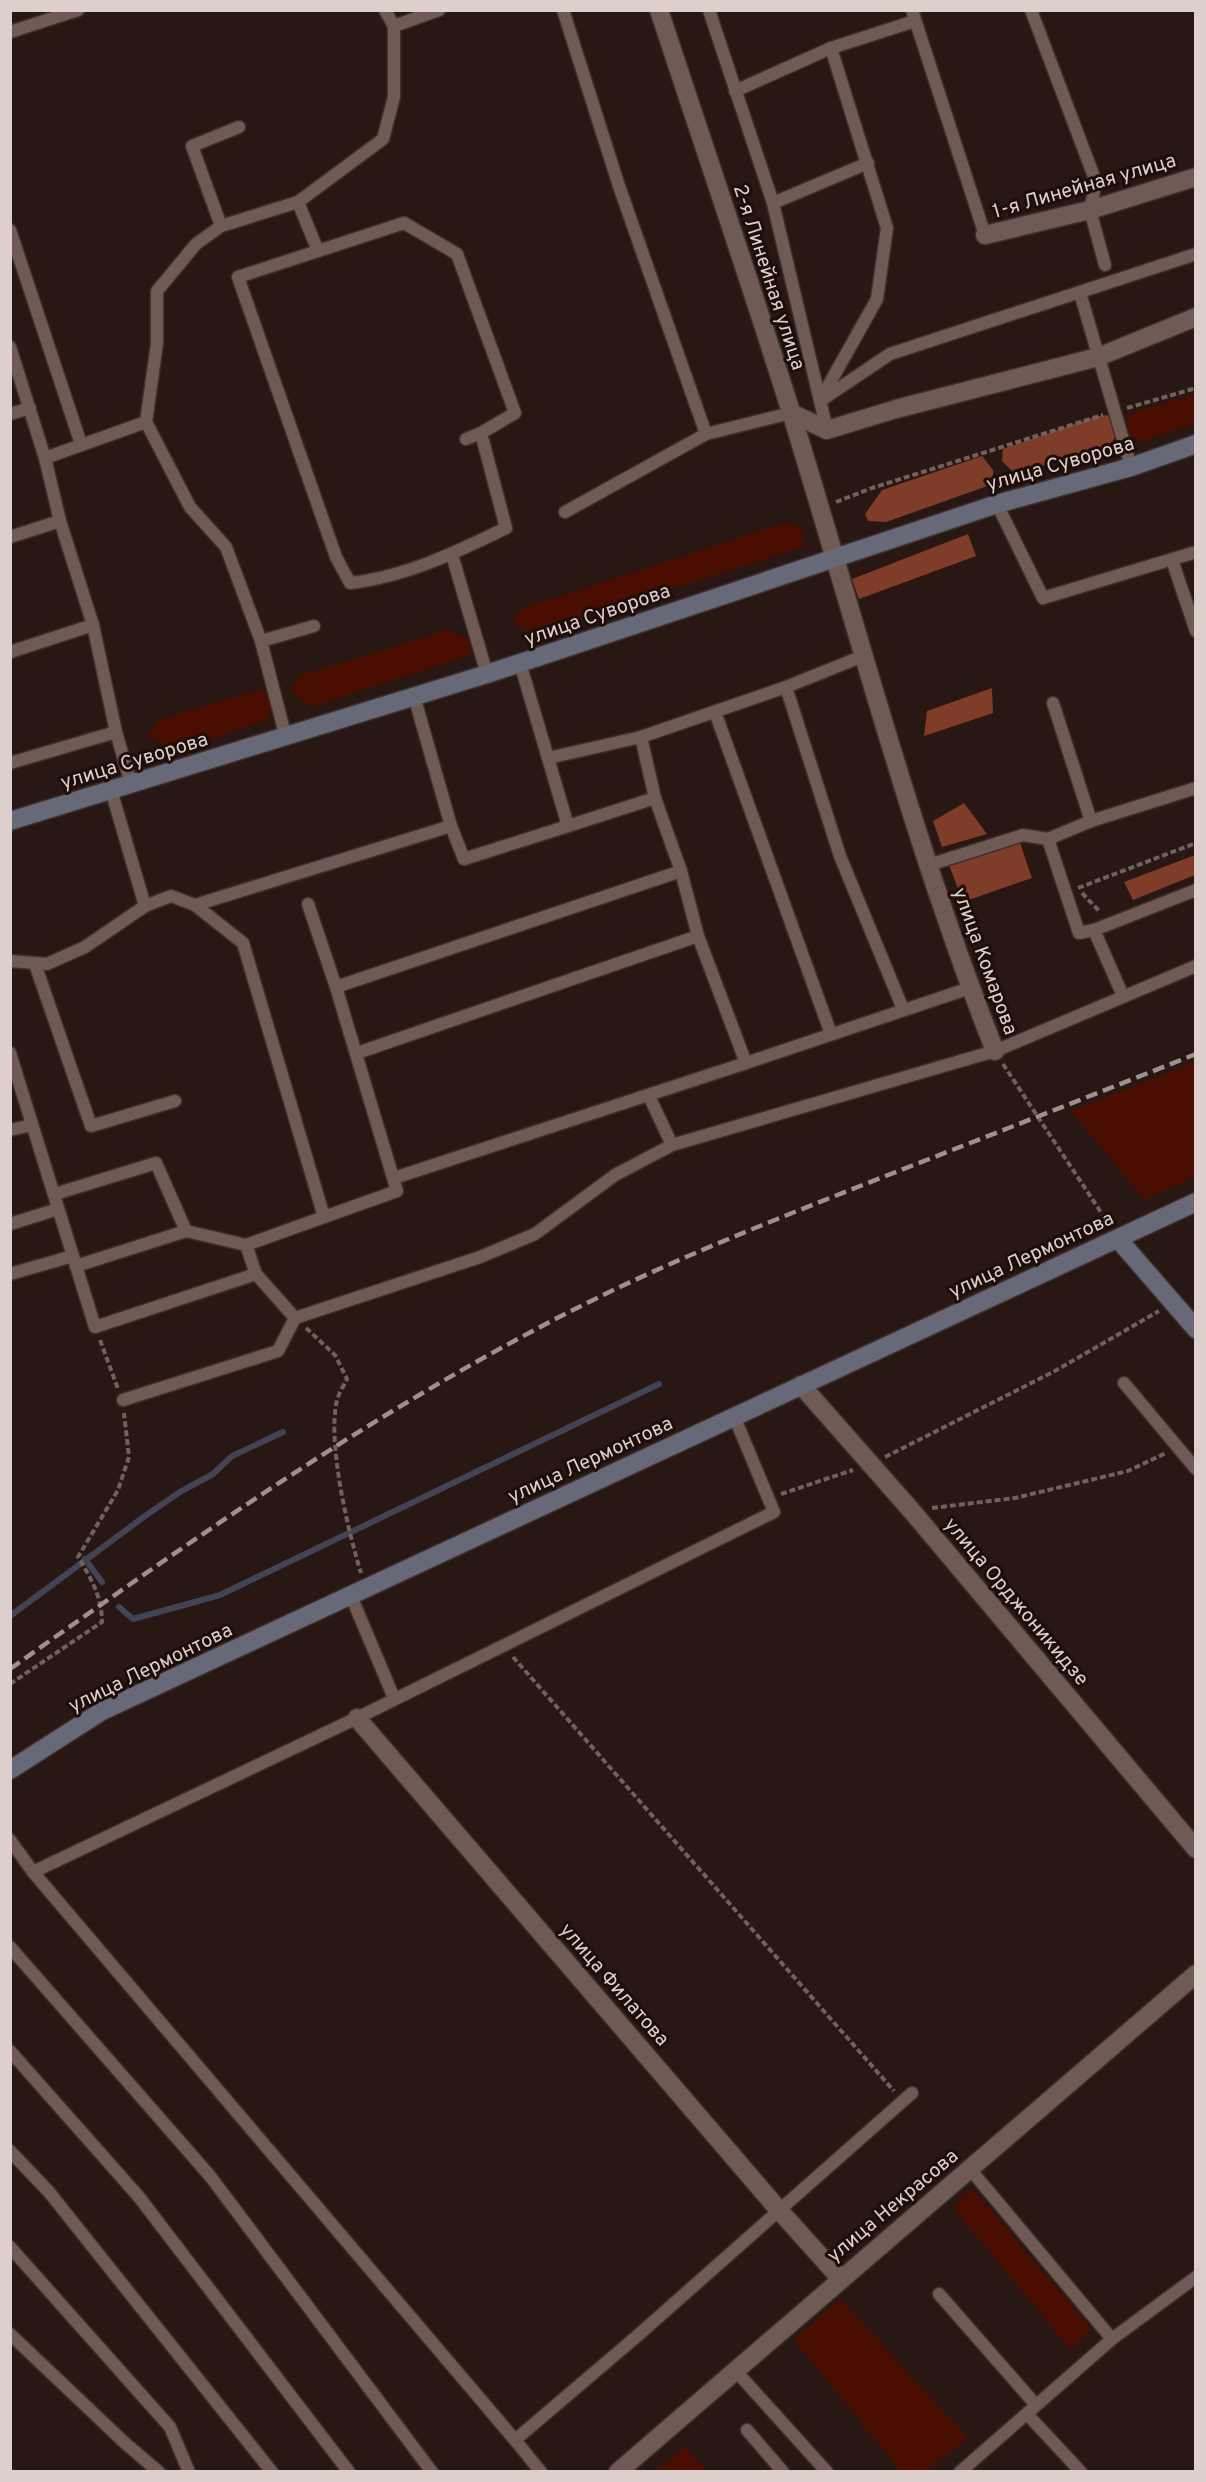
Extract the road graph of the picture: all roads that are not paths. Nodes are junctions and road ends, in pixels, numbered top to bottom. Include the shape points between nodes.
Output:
1 (78, 10) edge
2 (386, 10) edge
3 (439, 10) edge
4 (563, 10) edge
5 (659, 10) edge
6 (709, 10) edge
7 (1031, 10) edge
8 (913, 16) edge
9 (394, 26) junction
10 (10, 32) edge
11 (831, 48) junction
12 (735, 91) junction
13 (239, 127) dead end
14 (868, 163) junction
15 (1196, 177) edge
16 (297, 202) junction
17 (773, 203) junction
18 (1090, 210) junction
19 (221, 226) junction
20 (10, 230) edge
21 (986, 236) joint
22 (318, 251) junction
23 (1196, 254) edge
24 (1105, 266) dead end
25 (1080, 293) junction
26 (1196, 317) edge
27 (10, 347) edge
28 (1098, 357) junction
29 (820, 401) junction
30 (30, 408) junction
31 (791, 413) junction
32 (10, 414) edge
33 (146, 422) junction
34 (827, 430) junction
35 (481, 433) junction
36 (706, 434) junction
37 (465, 439) dead end
38 (81, 444) junction
39 (1196, 444) edge
40 (45, 458) junction
41 (1131, 467) junction
42 (997, 504) junction
43 (565, 512) dead end
44 (60, 521) junction
45 (10, 537) edge
46 (1196, 552) edge
47 (453, 555) junction
48 (833, 558) junction
49 (1172, 560) junction
50 (93, 625) junction
51 (315, 626) dead end
52 (1196, 631) edge
53 (261, 641) junction
54 (10, 652) edge
55 (863, 656) junction
56 (519, 663) junction
57 (487, 674) junction
58 (786, 687) junction
59 (414, 696) junction
60 (1053, 703) dead end
61 (715, 712) junction
62 (116, 732) junction
63 (641, 737) junction
64 (286, 738) junction
65 (548, 758) junction
66 (10, 764) edge
67 (131, 784) junction
68 (1196, 788) edge
69 (111, 790) junction
70 (655, 798) junction
71 (10, 821) edge
72 (1091, 821) junction
73 (451, 826) junction
74 (568, 826) junction
75 (1048, 839) junction
76 (929, 865) junction
77 (681, 871) junction
78 (1196, 890) edge
79 (308, 904) dead end
80 (195, 905) junction
81 (145, 906) junction
82 (1094, 930) junction
83 (698, 936) junction
84 (10, 961) edge
85 (35, 964) junction
86 (1196, 966) edge
87 (336, 987) junction
88 (970, 987) junction
89 (1123, 996) junction
90 (903, 1009) junction
91 (831, 1034) junction
92 (995, 1051) junction
93 (10, 1053) edge
94 (357, 1053) junction
95 (746, 1063) junction
96 (649, 1096) junction
97 (175, 1101) dead end
98 (32, 1125) junction
99 (10, 1130) edge
100 (672, 1145) junction
101 (394, 1178) junction
102 (56, 1194) junction
103 (1196, 1202) edge
104 (58, 1209) junction
105 (324, 1217) junction
106 (10, 1224) edge
107 (186, 1231) junction
108 (1118, 1239) junction
109 (246, 1245) junction
110 (74, 1261) junction
111 (10, 1274) edge
112 (256, 1274) junction
113 (295, 1318) junction
114 (1194, 1326) edge
115 (1124, 1383) dead end
116 (801, 1385) junction
117 (123, 1400) road end
118 (734, 1416) junction
119 (1196, 1469) edge
120 (351, 1596) junction
121 (394, 1698) junction
122 (357, 1718) junction
123 (10, 1770) edge
124 (10, 1840) edge
125 (1196, 1849) edge
126 (33, 1872) junction
127 (10, 1947) edge
128 (1196, 1974) edge
129 (10, 2051) edge
130 (908, 2097) road end
131 (10, 2151) edge
132 (970, 2169) junction
133 (778, 2209) junction
134 (10, 2247) edge
135 (1196, 2277) edge
136 (840, 2278) junction
137 (939, 2294) dead end
138 (10, 2334) edge
139 (1112, 2339) junction
140 (735, 2370) junction
141 (1036, 2405) junction
142 (1027, 2414) junction
143 (747, 2430) dead end
144 (515, 2440) junction
145 (159, 2472) edge
146 (189, 2472) edge
147 (272, 2472) edge
148 (349, 2472) edge
149 (432, 2472) edge
150 (541, 2472) edge
151 (618, 2472) edge
152 (783, 2472) edge
153 (827, 2472) edge
154 (960, 2472) edge
155 (1081, 2472) edge

1 - 10 lane
2 - 9 lane
3 - 9 lane
4 - 36 lane via 619,186
5 - 31 street, 2-я Линейная улица
6 - 12 lane
7 - 18 lane via 1096,182
8 - 11 lane
8 - 21 lane
9 - 16 lane via 394,97 383,139
11 - 12 lane
11 - 14 lane
12 - 17 lane
13 - 19 lane via 192,146
14 - 17 lane
14 - 29 lane via 887,228 877,299
15 - 18 street, 1-я Линейная улица
16 - 19 lane
16 - 22 lane
17 - 29 lane
18 - 21 street, 1-я Линейная улица
18 - 24 lane
19 - 33 lane via 196,244 157,291 157,343
20 - 38 lane
22 - 35 lane via 404,223 456,254 515,413
22 - 47 lane via 238,277 336,557 350,583
23 - 25 lane
25 - 28 lane
25 - 29 lane via 890,354
26 - 28 street
27 - 30 lane
28 - 34 street
28 - 41 lane
29 - 34 lane
30 - 32 lane
30 - 40 lane
31 - 34 street
31 - 36 lane
31 - 48 street, 2-я Линейная улица
33 - 38 lane
33 - 53 lane via 190,507 226,547
35 - 37 lane
35 - 47 lane via 506,528
36 - 43 lane
38 - 40 lane
39 - 41 main road, улица Суворова
40 - 44 lane
41 - 42 main road, улица Суворова
42 - 48 main road, улица Суворова
42 - 49 lane via 1043,598
44 - 45 lane
44 - 50 lane
46 - 49 lane
47 - 57 lane
48 - 55 street, улица Комарова
48 - 56 main road, улица Суворова
49 - 52 lane
50 - 54 lane
50 - 62 lane
51 - 53 lane
53 - 64 lane
55 - 58 lane
55 - 76 street, улица Комарова
56 - 57 main road, улица Суворова
56 - 65 lane
57 - 59 main road, улица Суворова
58 - 61 lane
58 - 90 lane via 840,856
59 - 64 main road, улица Суворова
59 - 73 lane
60 - 72 lane
61 - 63 lane
61 - 91 lane
62 - 66 lane
62 - 67 lane
63 - 65 lane
63 - 70 lane
64 - 67 main road, улица Суворова
65 - 74 lane
67 - 69 main road, улица Суворова
68 - 72 lane
69 - 71 main road, улица Суворова
69 - 81 lane
70 - 74 lane
70 - 77 lane
72 - 75 lane
73 - 74 lane via 464,859
73 - 80 lane
75 - 76 lane via 1023,835
75 - 82 lane via 1072,891 1079,933
76 - 88 street, улица Комарова
77 - 83 lane
77 - 87 lane
78 - 82 lane
79 - 87 lane
80 - 81 lane via 171,896
80 - 105 lane via 243,943
81 - 85 lane via 85,947 47,964
82 - 89 lane
83 - 94 lane
83 - 95 lane
84 - 85 lane
85 - 97 lane via 91,1126
86 - 89 lane
87 - 94 lane
88 - 90 lane
88 - 92 street, улица Комарова
89 - 92 lane
90 - 91 lane
91 - 95 lane
92 - 100 lane
93 - 98 lane
94 - 101 lane
95 - 96 lane
96 - 100 lane
96 - 101 lane
98 - 99 lane
98 - 102 lane
100 - 113 lane via 615,1175 535,1234 480,1257
101 - 105 lane via 397,1191
102 - 104 lane
102 - 107 lane via 156,1163
103 - 108 main road, улица Лермонтова
104 - 106 lane
104 - 110 lane
105 - 109 lane
107 - 109 lane
107 - 110 lane
108 - 114 main road
108 - 116 main road, улица Лермонтова
109 - 112 lane
110 - 111 lane
110 - 112 lane via 95,1327
112 - 113 lane
113 - 117 lane via 279,1351
115 - 119 lane
116 - 118 main road, улица Лермонтова
116 - 125 street, улица Орджоникидзе
118 - 120 main road, улица Лермонтова
118 - 121 lane via 774,1512
120 - 121 lane
120 - 123 main road, улица Лермонтова via 102,1711
121 - 122 lane
122 - 126 lane
122 - 133 street, улица Филатова
124 - 126 lane
126 - 144 lane
127 - 149 lane via 210,2176
128 - 132 street, улица Некрасова
129 - 148 lane via 139,2197
130 - 133 lane
131 - 147 lane via 49,2192
132 - 136 street, улица Некрасова
132 - 139 lane
133 - 136 street, улица Филатова
133 - 144 lane
134 - 146 lane via 170,2427
135 - 139 lane
136 - 140 street, улица Некрасова
137 - 141 lane
138 - 145 lane
139 - 141 lane
140 - 151 street, улица Некрасова
140 - 153 lane
141 - 142 lane
142 - 154 lane
142 - 155 lane
143 - 152 lane
144 - 150 lane

